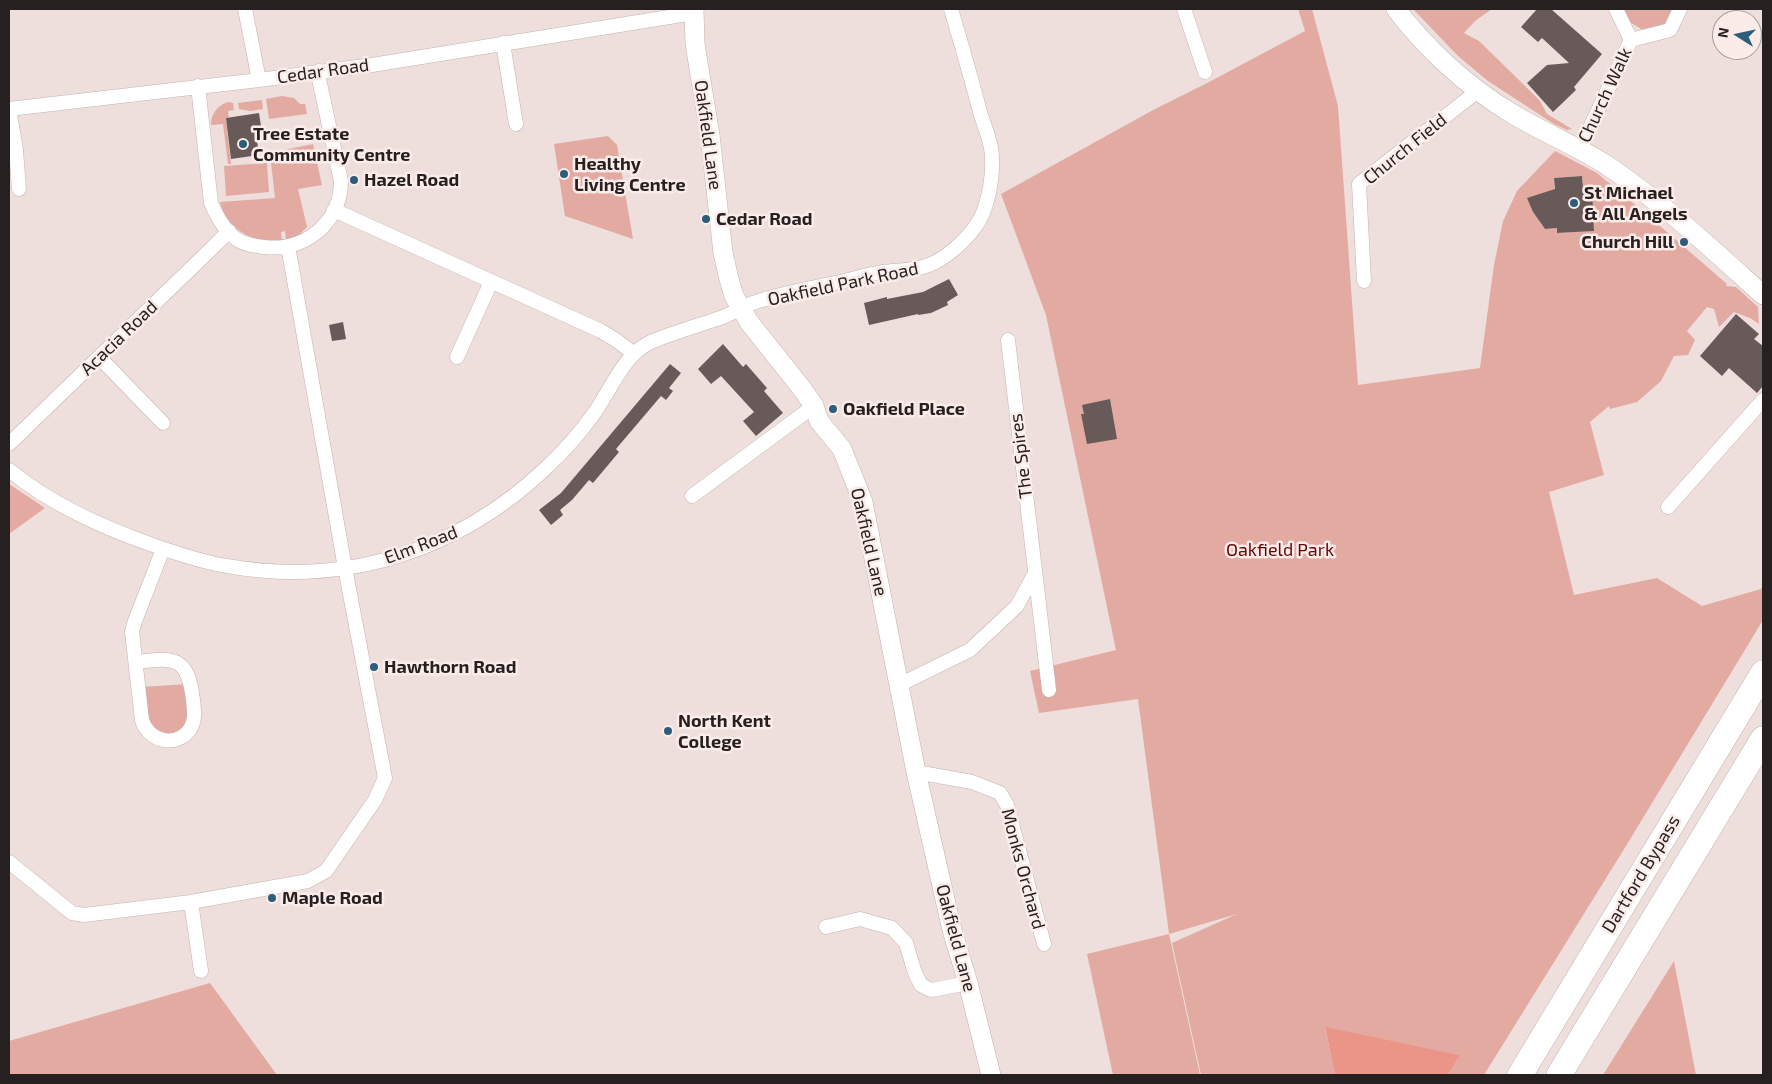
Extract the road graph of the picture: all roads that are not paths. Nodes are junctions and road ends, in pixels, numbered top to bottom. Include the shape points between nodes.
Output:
1 (245, 9) edge
2 (951, 9) edge
3 (1184, 9) edge
4 (1396, 9) edge
5 (1616, 9) edge
6 (1680, 9) edge
7 (694, 11) edge
8 (1631, 40) junction
9 (503, 43) junction
10 (319, 71) junction
11 (1205, 72) dead end
12 (259, 80) junction
13 (198, 86) junction
14 (1479, 90) junction
15 (9, 109) edge
16 (516, 124) dead end
17 (1580, 149) junction
18 (19, 189) dead end
19 (334, 210) junction
20 (228, 231) junction
21 (288, 246) junction
22 (1364, 281) dead end
23 (490, 282) junction
24 (1763, 295) edge
25 (740, 309) junction
26 (1008, 340) dead end
27 (633, 353) junction
28 (457, 356) dead end
29 (99, 357) junction
30 (1763, 400) edge
31 (814, 406) junction
32 (163, 423) dead end
33 (9, 444) edge
34 (9, 470) edge
35 (692, 496) dead end
36 (1668, 507) dead end
37 (163, 549) junction
38 (346, 568) junction
39 (1035, 573) junction
40 (136, 662) junction
41 (1763, 673) edge
42 (899, 686) junction
43 (1049, 690) dead end
44 (1763, 739) edge
45 (916, 772) junction
46 (9, 862) edge
47 (191, 902) junction
48 (826, 927) dead end
49 (1044, 944) dead end
50 (201, 970) dead end
51 (968, 983) junction
52 (991, 1075) edge
53 (1520, 1075) edge
54 (1559, 1075) edge

1 - 12 street
2 - 25 street, Oakfield Park Road via 992,155 990,192 977,226 944,257 916,270 884,272 754,302
3 - 11 street
4 - 14 street via 1429,46
5 - 8 street, Church Walk
6 - 8 street, Church Walk via 1670,30
7 - 9 street, Cedar Road
7 - 25 street, Oakfield Lane via 695,44 710,135 723,253 732,292
8 - 17 street, Church Walk
9 - 10 street, Cedar Road
9 - 16 street
10 - 12 street, Cedar Road
10 - 19 street via 341,181 341,193
12 - 13 street, Cedar Road
13 - 15 street, Cedar Road
13 - 20 street via 212,203
14 - 17 street via 1511,113
14 - 22 street, Church Field via 1359,184
15 - 18 street
17 - 24 street via 1648,196
19 - 21 street via 312,237
19 - 23 street
20 - 21 street via 238,240 252,245
20 - 29 street, Acacia Road
21 - 38 street
23 - 27 street via 601,331
23 - 28 street
25 - 27 street, Elm Road via 653,341
25 - 31 street, Oakfield Lane
26 - 39 street, The Spires
27 - 38 street, Elm Road via 574,437 544,470 509,500 429,546 390,560
29 - 32 street
29 - 33 street, Acacia Road
30 - 36 street
31 - 35 street
31 - 42 street, Oakfield Lane via 819,421 842,448 863,502
34 - 37 street, Elm Road via 79,516
37 - 38 street, Elm Road via 214,564 256,570 298,572
37 - 40 street via 133,625
38 - 47 street via 386,778 375,800 326,871 308,881
39 - 42 street via 1018,606 970,650
39 - 43 street, The Spires
40 - 40 street via 167,659 176,661 186,670 191,682 194,713 191,727 184,735 173,741 162,741 145,728
41 - 53 highway, Dartford Bypass
42 - 45 street, Oakfield Lane
44 - 54 highway, Dartford Bypass
45 - 49 street, Monks Orchard via 972,782 1000,793 1007,805
45 - 51 street, Oakfield Lane via 952,930
46 - 47 street via 72,913 97,914
47 - 50 street
48 - 51 street via 860,919 892,928 906,943 921,985 932,990
51 - 52 street, Oakfield Lane

